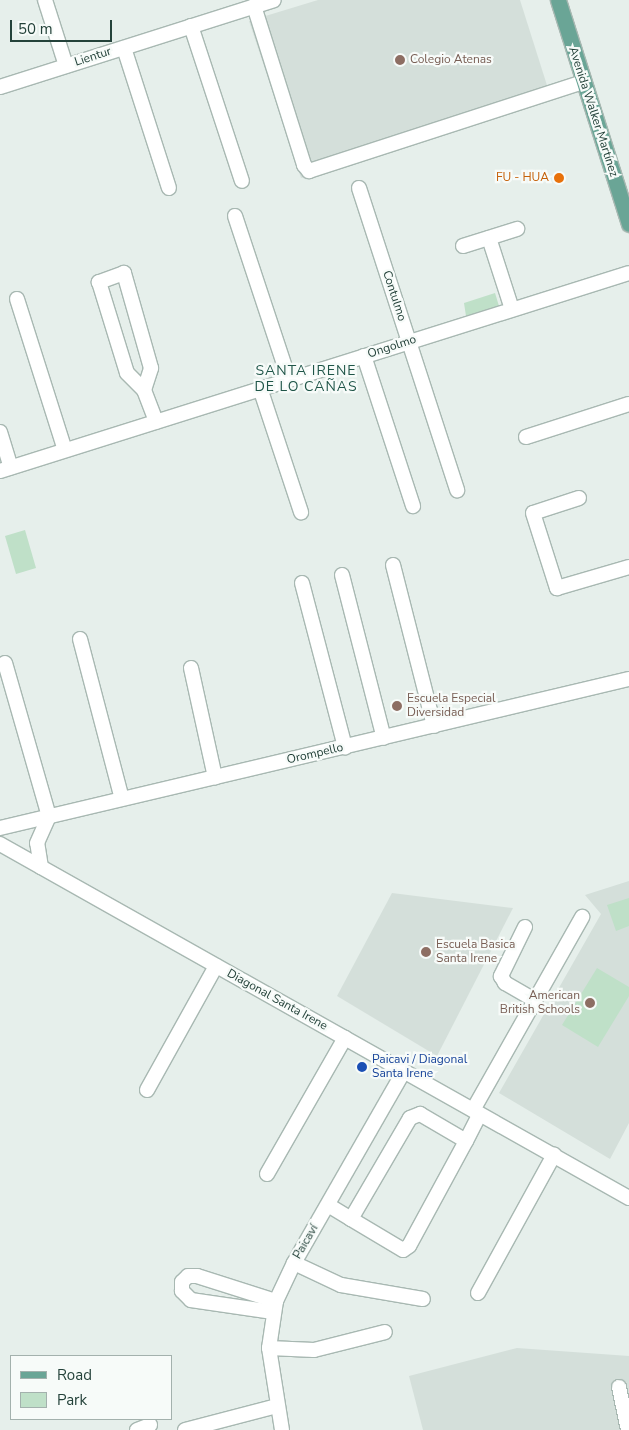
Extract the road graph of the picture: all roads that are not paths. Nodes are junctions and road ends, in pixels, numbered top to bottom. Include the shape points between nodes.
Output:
1 (45, 0) edge
2 (274, 0) edge
3 (558, 0) edge
4 (245, 5) edge
5 (191, 26) junction
6 (124, 48) junction
7 (66, 66) junction
8 (584, 82) junction
9 (0, 87) edge
10 (242, 181) dead end
11 (169, 188) dead end
12 (359, 188) dead end
13 (235, 216) dead end
14 (629, 224) edge
15 (516, 229) dead end
16 (489, 238) junction
17 (463, 246) dead end
18 (629, 273) edge
19 (17, 299) dead end
20 (512, 308) junction
21 (409, 341) junction
22 (364, 356) junction
23 (289, 379) junction
24 (260, 388) junction
25 (144, 390) junction
26 (629, 404) edge
27 (156, 422) junction
28 (0, 432) edge
29 (526, 437) dead end
30 (65, 450) junction
31 (6, 469) edge
32 (457, 490) dead end
33 (579, 498) dead end
34 (413, 506) dead end
35 (301, 512) dead end
36 (393, 565) dead end
37 (629, 567) edge
38 (342, 575) dead end
39 (302, 583) dead end
40 (80, 639) dead end
41 (5, 663) dead end
42 (191, 668) dead end
43 (629, 680) edge
44 (434, 726) junction
45 (384, 738) junction
46 (345, 747) junction
47 (215, 777) junction
48 (122, 799) junction
49 (48, 816) junction
50 (0, 828) edge
51 (0, 844) edge
52 (41, 867) junction
53 (582, 917) dead end
54 (525, 927) dead end
55 (216, 966) junction
56 (535, 1000) junction
57 (345, 1038) junction
58 (404, 1072) junction
59 (146, 1090) dead end
60 (477, 1112) junction
61 (466, 1141) junction
62 (554, 1155) junction
63 (267, 1174) dead end
64 (629, 1198) edge
65 (328, 1205) junction
66 (351, 1219) junction
67 (294, 1263) junction
68 (478, 1293) dead end
69 (423, 1299) dead end
70 (275, 1307) junction
71 (385, 1332) dead end
72 (269, 1348) junction
73 (619, 1387) dead end
74 (277, 1406) junction
75 (150, 1425) dead end
76 (136, 1430) edge
77 (185, 1430) edge
78 (282, 1430) edge
79 (628, 1430) edge

1 - 7 street
2 - 4 street, Lientur
3 - 8 main road, Avenida Walker Martínez
4 - 5 street, Lientur
4 - 8 street via 304,165 309,170
5 - 6 street, Lientur
5 - 10 street
6 - 7 street, Lientur
6 - 11 street
7 - 9 street, Lientur
8 - 14 main road, Avenida Walker Martínez
12 - 21 street, Contulmo
13 - 23 street
15 - 16 street
16 - 17 street
16 - 20 street
18 - 20 street, Ongolmo
19 - 30 street
20 - 21 street, Ongolmo
21 - 22 street, Ongolmo
21 - 32 street, Contulmo
22 - 23 street, Ongolmo
22 - 34 street
23 - 24 street, Ongolmo
24 - 27 street, Ongolmo
24 - 35 street
25 - 25 street via 151,368 124,273 99,282 127,373
25 - 27 street
26 - 29 street
27 - 30 street, Ongolmo
28 - 31 street
30 - 31 street, Ongolmo
33 - 37 street via 533,513 558,588
36 - 44 street
38 - 45 street
39 - 46 street
40 - 48 street
41 - 49 street
42 - 47 street
43 - 44 street, Orompello
44 - 45 street, Orompello
45 - 46 street, Orompello
46 - 47 street, Orompello
47 - 48 street, Orompello
48 - 49 street, Orompello
49 - 50 street, Orompello
49 - 52 street via 37,843
51 - 52 street, Diagonal Santa Irene
52 - 55 street, Diagonal Santa Irene
53 - 56 street
54 - 56 street via 501,976 505,983
55 - 57 street, Diagonal Santa Irene
55 - 59 street
56 - 60 street
57 - 58 street, Diagonal Santa Irene
57 - 63 street
58 - 60 street, Diagonal Santa Irene
58 - 65 street, Paicaví
60 - 61 street
60 - 62 street, Diagonal Santa Irene
61 - 66 street via 425,1116 410,1118
61 - 66 street via 409,1246 403,1250
62 - 64 street, Diagonal Santa Irene
62 - 68 street
65 - 66 street
65 - 67 street, Paicaví
67 - 69 street via 341,1284
67 - 70 street, Paicaví
70 - 70 street via 197,1276 188,1276 182,1282 182,1291 191,1300
70 - 72 street, Paicaví
71 - 72 street via 314,1350
72 - 74 street, Paicaví
73 - 79 street
74 - 77 street
74 - 78 street, Paicaví
75 - 76 street

